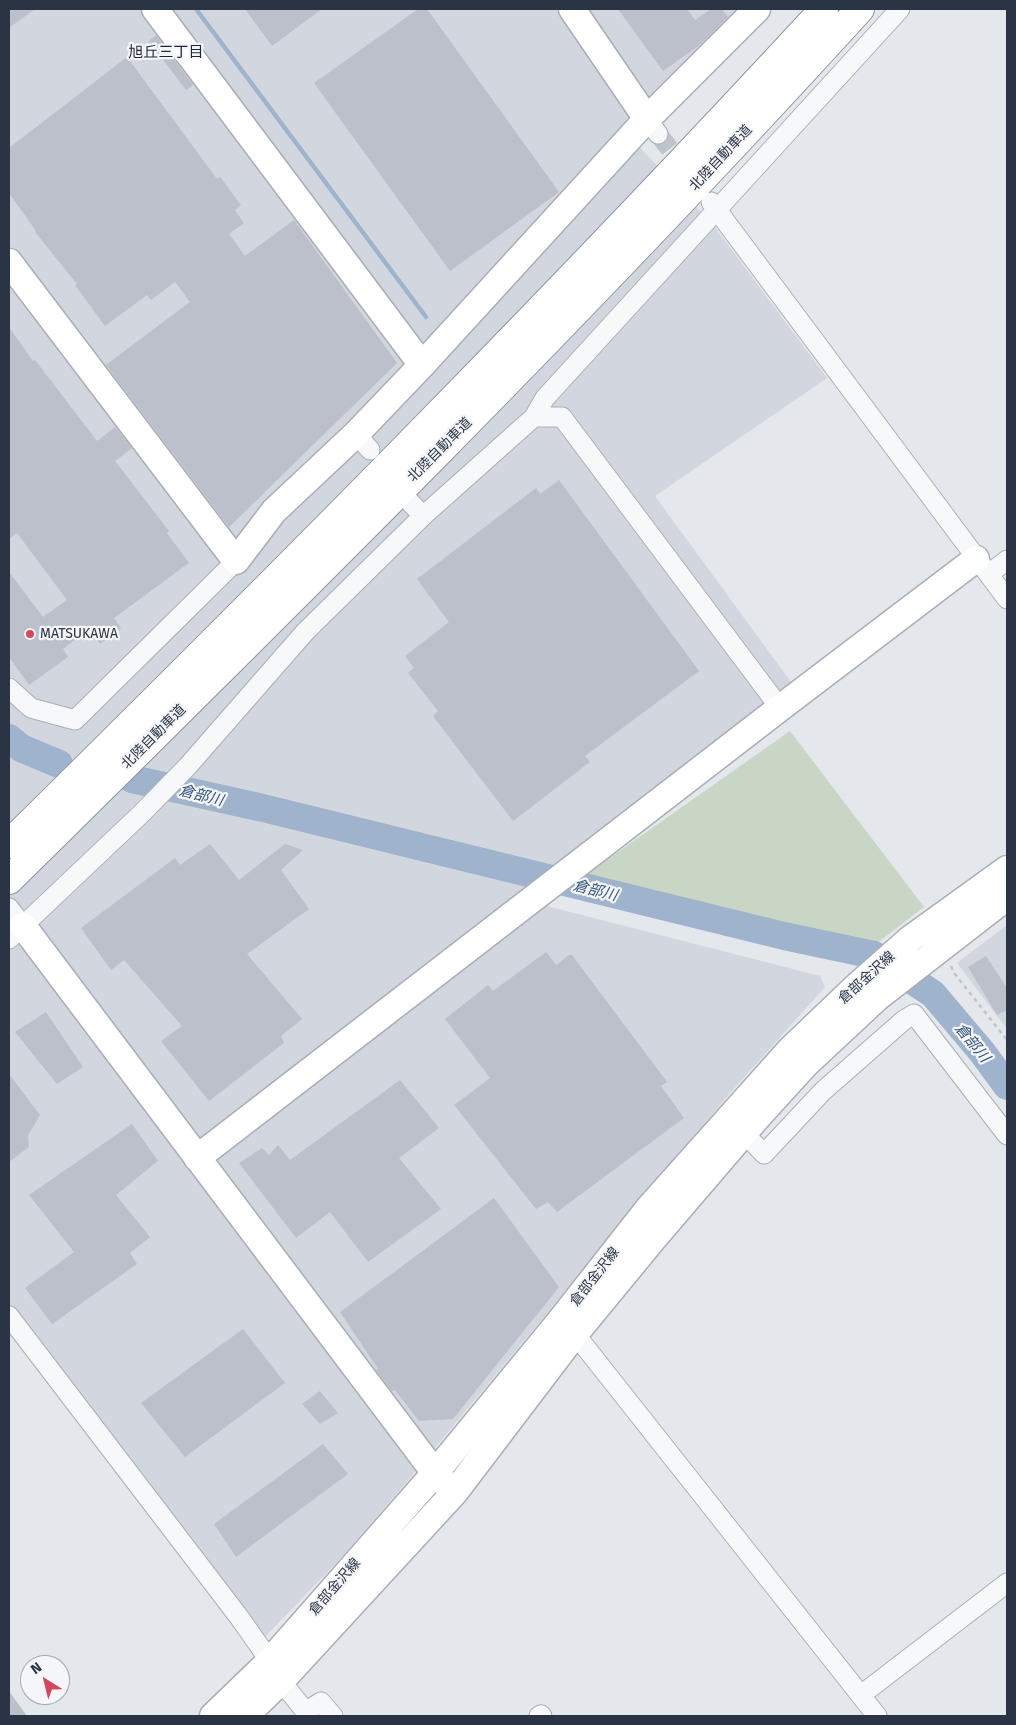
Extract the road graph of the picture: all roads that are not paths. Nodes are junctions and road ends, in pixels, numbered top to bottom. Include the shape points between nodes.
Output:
1 (155, 9) edge
2 (572, 9) edge
3 (757, 9) edge
4 (824, 9) edge
5 (860, 9) edge
6 (900, 9) edge
7 (653, 127) junction
8 (714, 206) junction
9 (9, 262) edge
10 (422, 365) junction
11 (534, 417) junction
12 (408, 500) dead end
13 (423, 516) junction
14 (1007, 560) edge
15 (236, 561) junction
16 (982, 566) junction
17 (1007, 599) edge
18 (9, 688) edge
19 (780, 708) junction
20 (9, 844) edge
21 (1007, 869) edge
22 (9, 880) edge
23 (1007, 897) edge
24 (14, 924) edge
25 (868, 990) junction
26 (744, 1133) junction
27 (1007, 1135) edge
28 (197, 1158) junction
29 (9, 1316) edge
30 (575, 1334) junction
31 (435, 1473) junction
32 (455, 1492) junction
33 (1007, 1583) edge
34 (276, 1671) junction
35 (861, 1695) junction
36 (307, 1714) edge
37 (213, 1716) edge
38 (245, 1716) edge
39 (333, 1716) edge
40 (877, 1716) edge

1 - 10 street
2 - 7 street
3 - 7 street
4 - 20 highway, 北陸自動車道 via 664,181 401,453
5 - 22 highway, 北陸自動車道 via 540,349
6 - 8 street
7 - 10 street
8 - 11 street via 545,398
8 - 16 street
9 - 15 street
10 - 15 street via 363,442 274,510
11 - 13 street
11 - 19 street via 562,417
12 - 13 street
13 - 24 street via 305,632 187,767 142,813
14 - 16 street
15 - 18 street via 75,720 31,708
16 - 17 street
16 - 19 street
19 - 28 street
21 - 25 street, 倉部金沢線 via 910,939
23 - 25 street, 倉部金沢線 via 937,950
24 - 28 street
25 - 26 street, 倉部金沢線
25 - 31 street, 倉部金沢線 via 790,1050 648,1209
26 - 27 street via 764,1154 823,1091 914,1014
26 - 30 street, 倉部金沢線
28 - 31 street
29 - 34 street via 240,1618
30 - 32 street, 倉部金沢線
30 - 35 street
31 - 32 street
31 - 34 street, 倉部金沢線
32 - 34 street, 倉部金沢線
33 - 35 street
34 - 36 street
34 - 37 street, 倉部金沢線
34 - 38 street, 倉部金沢線
35 - 40 street
36 - 39 street via 322,1702

